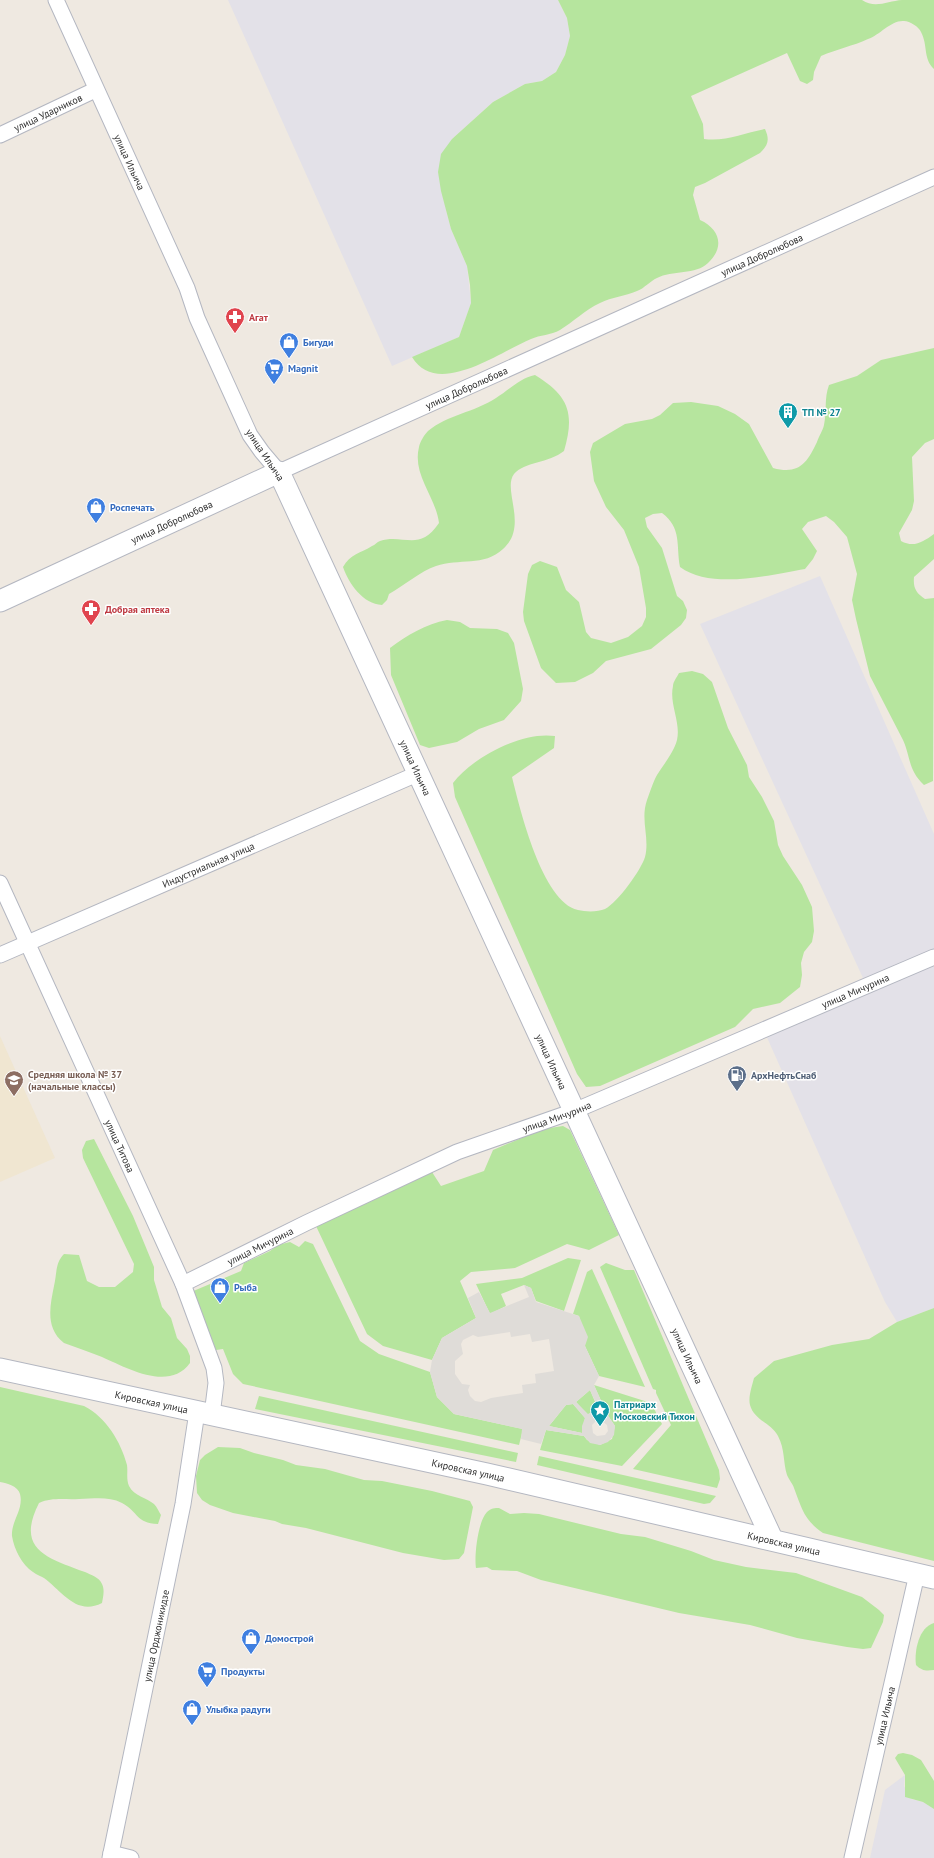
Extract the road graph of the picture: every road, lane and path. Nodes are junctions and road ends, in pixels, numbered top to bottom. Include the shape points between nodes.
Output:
1 (56, 0) edge
2 (95, 90) junction
3 (0, 135) edge
4 (934, 177) edge
5 (279, 472) junction
6 (0, 601) edge
7 (417, 774) junction
8 (0, 883) edge
9 (27, 942) junction
10 (0, 955) edge
11 (934, 957) edge
12 (574, 1111) junction
13 (183, 1284) junction
14 (0, 1369) edge
15 (205, 1414) junction
16 (772, 1539) junction
17 (926, 1576) edge
18 (110, 1855) edge
19 (131, 1858) edge
20 (852, 1858) edge

1 - 2 street, улица Ильича
2 - 3 street, улица Ударников
2 - 5 street, улица Ильича via 187,288 197,318 230,394 250,435
4 - 5 street, улица Добролюбова
5 - 6 street, улица Добролюбова
5 - 7 street, улица Ильича
7 - 9 street, Индустриальная улица
7 - 12 street, улица Ильича
8 - 9 street, улица Титова
9 - 10 street, Индустриальная улица
9 - 13 street, улица Титова
11 - 12 street, улица Мичурина
12 - 13 street, улица Мичурина via 457,1152
12 - 16 street, улица Ильича
13 - 15 street, улица Титова via 214,1368 216,1383
14 - 15 street, Кировская улица
15 - 16 street, Кировская улица via 487,1474
15 - 18 street, улица Орджоникидзе via 183,1504
16 - 17 street, Кировская улица
17 - 20 street, улица Ильича
18 - 19 street

